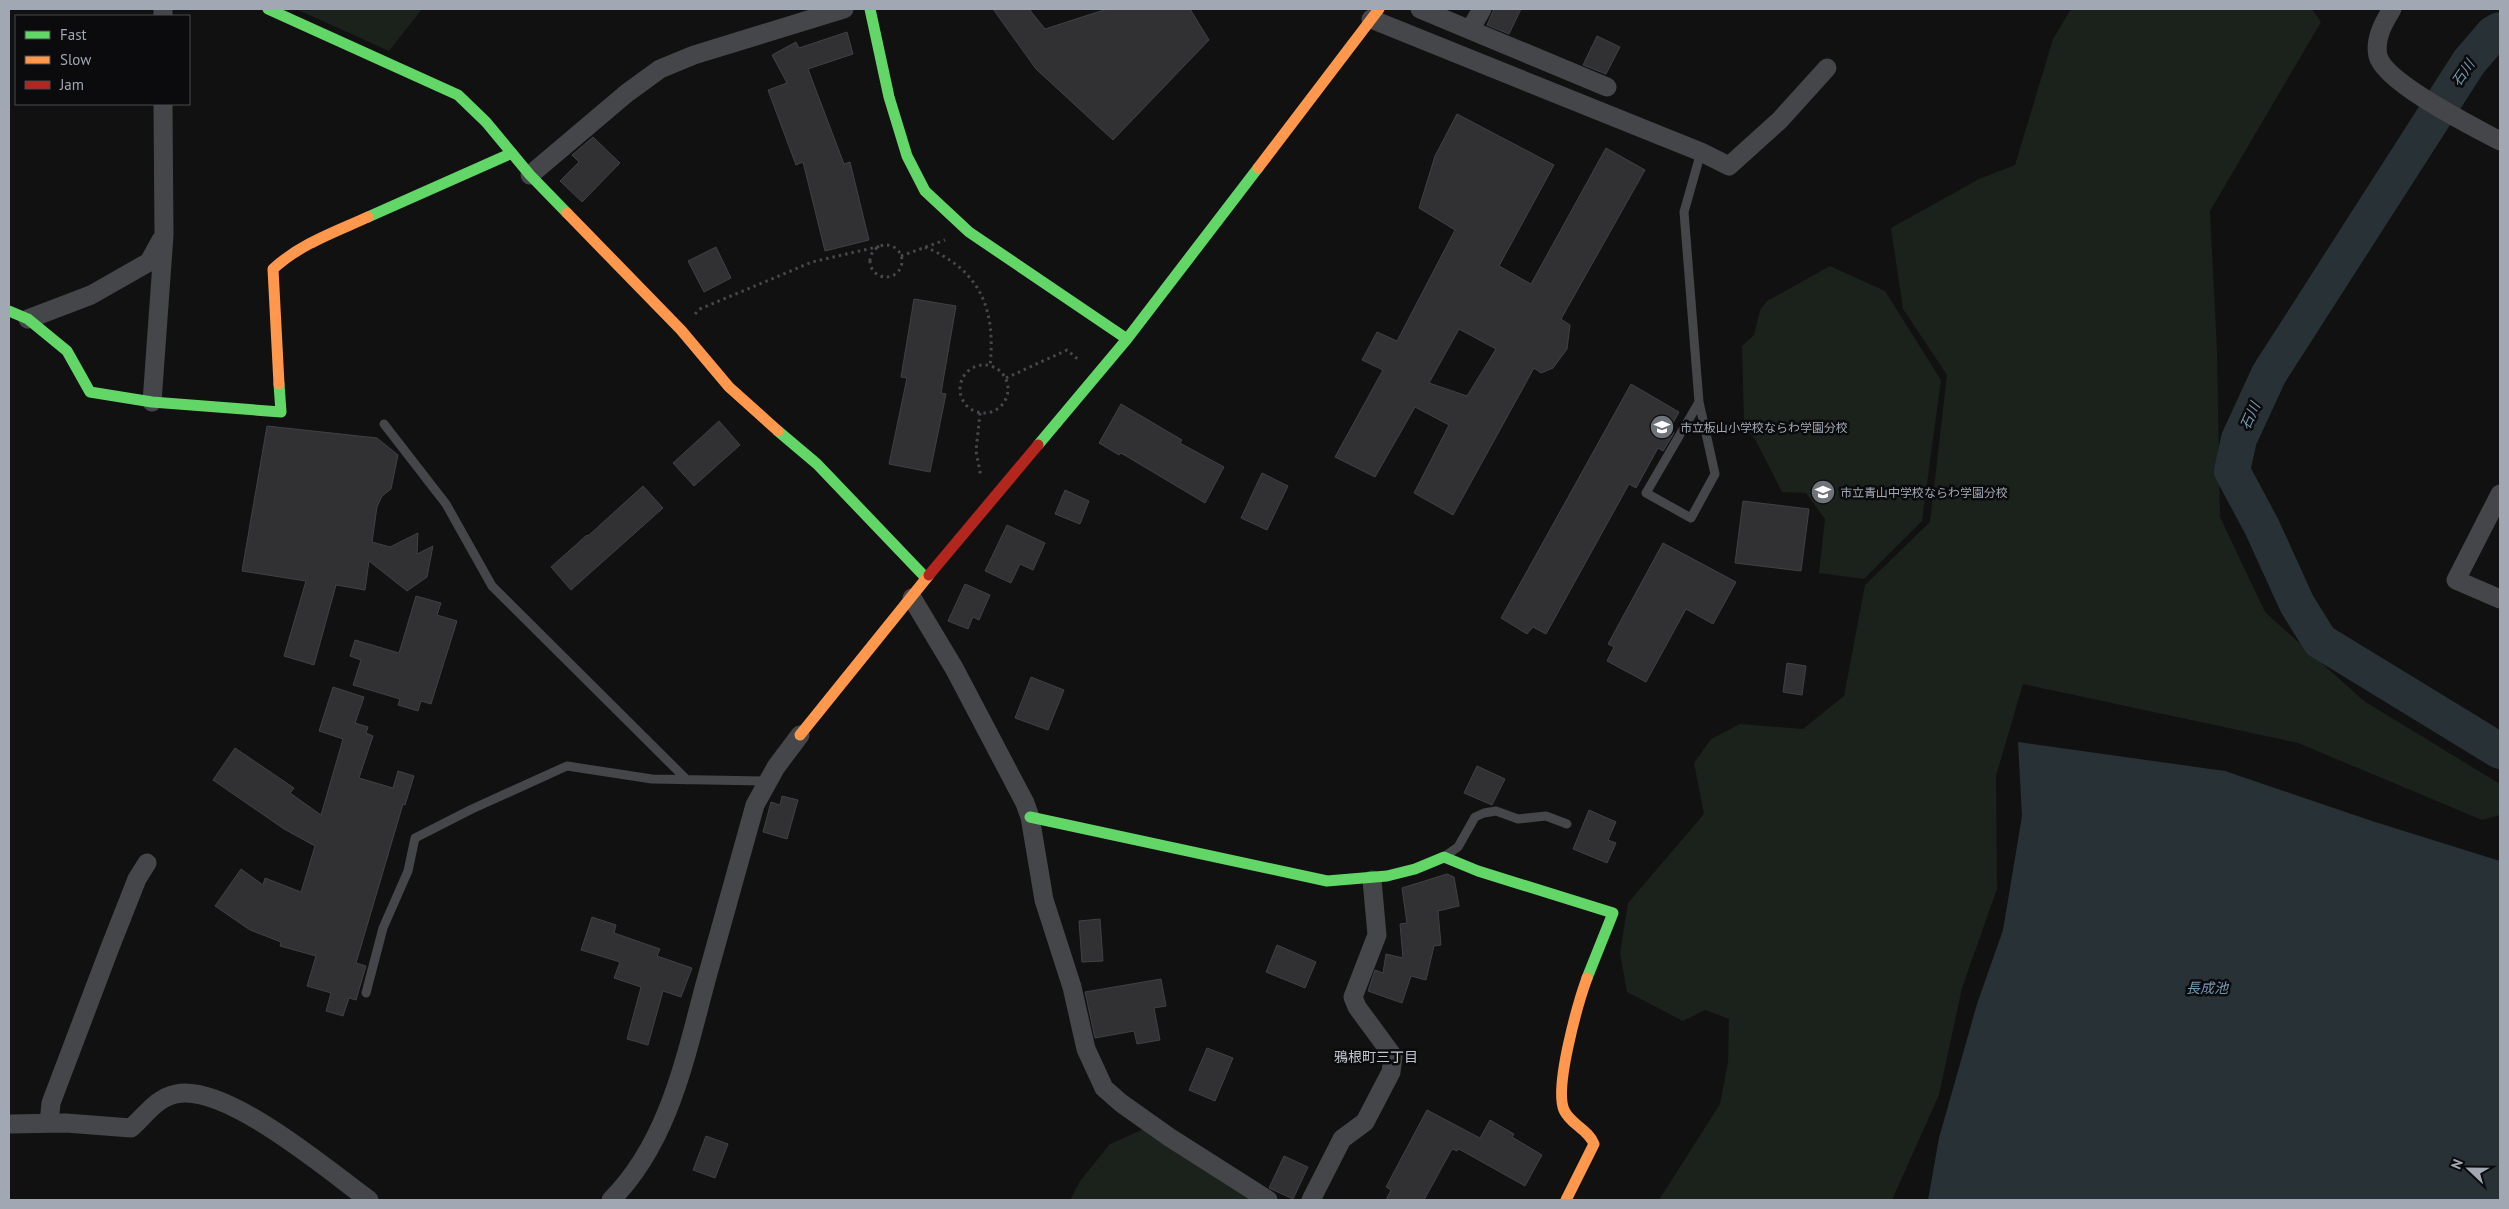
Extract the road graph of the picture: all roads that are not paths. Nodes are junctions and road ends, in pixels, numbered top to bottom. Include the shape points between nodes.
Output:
1 (268, 9) edge
2 (844, 9) edge
3 (870, 9) edge
4 (1420, 9) edge
5 (1482, 9) edge
6 (2392, 9) edge
7 (1375, 14) edge
8 (1470, 30) junction
9 (1828, 68) dead end
10 (1607, 87) dead end
11 (163, 105) edge
12 (2500, 142) edge
13 (512, 152) junction
14 (1701, 152) junction
15 (530, 175) junction
16 (164, 235) junction
17 (9, 311) edge
18 (28, 319) junction
19 (1127, 339) junction
20 (152, 402) junction
21 (1699, 402) junction
22 (384, 424) dead end
23 (2500, 494) edge
24 (926, 578) junction
25 (912, 598) junction
26 (2500, 599) edge
27 (800, 735) joint
28 (687, 780) junction
29 (767, 781) junction
30 (1030, 816) junction
31 (1567, 824) dead end
32 (1444, 857) junction
33 (147, 863) dead end
34 (1372, 880) junction
35 (366, 993) dead end
36 (49, 1123) junction
37 (9, 1124) edge
38 (369, 1200) edge
39 (611, 1200) edge
40 (1268, 1200) edge
41 (1311, 1200) edge
42 (1566, 1200) edge

1 - 13 street via 458,95
2 - 15 street via 694,55 660,70 627,93
3 - 19 street via 889,97 907,156 925,191 969,232
4 - 8 street
5 - 8 street
6 - 12 street via 2380,30 2378,56 2393,78
7 - 14 street
7 - 19 street
8 - 10 street
9 - 14 street via 1780,120 1729,166
11 - 16 street
13 - 15 street
13 - 20 street via 314,241 287,256 273,269 281,412
14 - 21 lane via 1684,212
15 - 24 street via 682,330 729,387 817,464
16 - 18 street via 148,262 91,295
16 - 20 street
17 - 18 street
18 - 20 street via 67,351 90,392
19 - 24 street
21 - 21 lane via 1715,474 1691,518 1646,493
22 - 28 lane via 446,504 492,586
23 - 26 street via 2456,580
24 - 25 street
25 - 27 street
25 - 30 street via 954,668
27 - 29 street
28 - 29 lane
28 - 35 lane via 652,779 567,766 415,838 408,871 383,928
29 - 39 street via 755,805 674,1092 649,1150
30 - 34 street via 1326,881
30 - 40 street via 1044,900 1072,987 1086,1049 1104,1088 1121,1104 1169,1137
31 - 32 lane via 1546,816 1518,819 1496,811 1484,813 1476,817 1458,847
32 - 34 street via 1423,868
32 - 42 street via 1613,913 1588,969 1565,1063 1562,1104 1567,1117 1592,1137 1594,1144
33 - 36 street via 109,950 55,1094
34 - 41 street via 1377,935 1353,997 1393,1056 1390,1072 1365,1122 1342,1140
36 - 37 street
36 - 38 street via 131,1128 162,1099 190,1093 209,1097 255,1119

